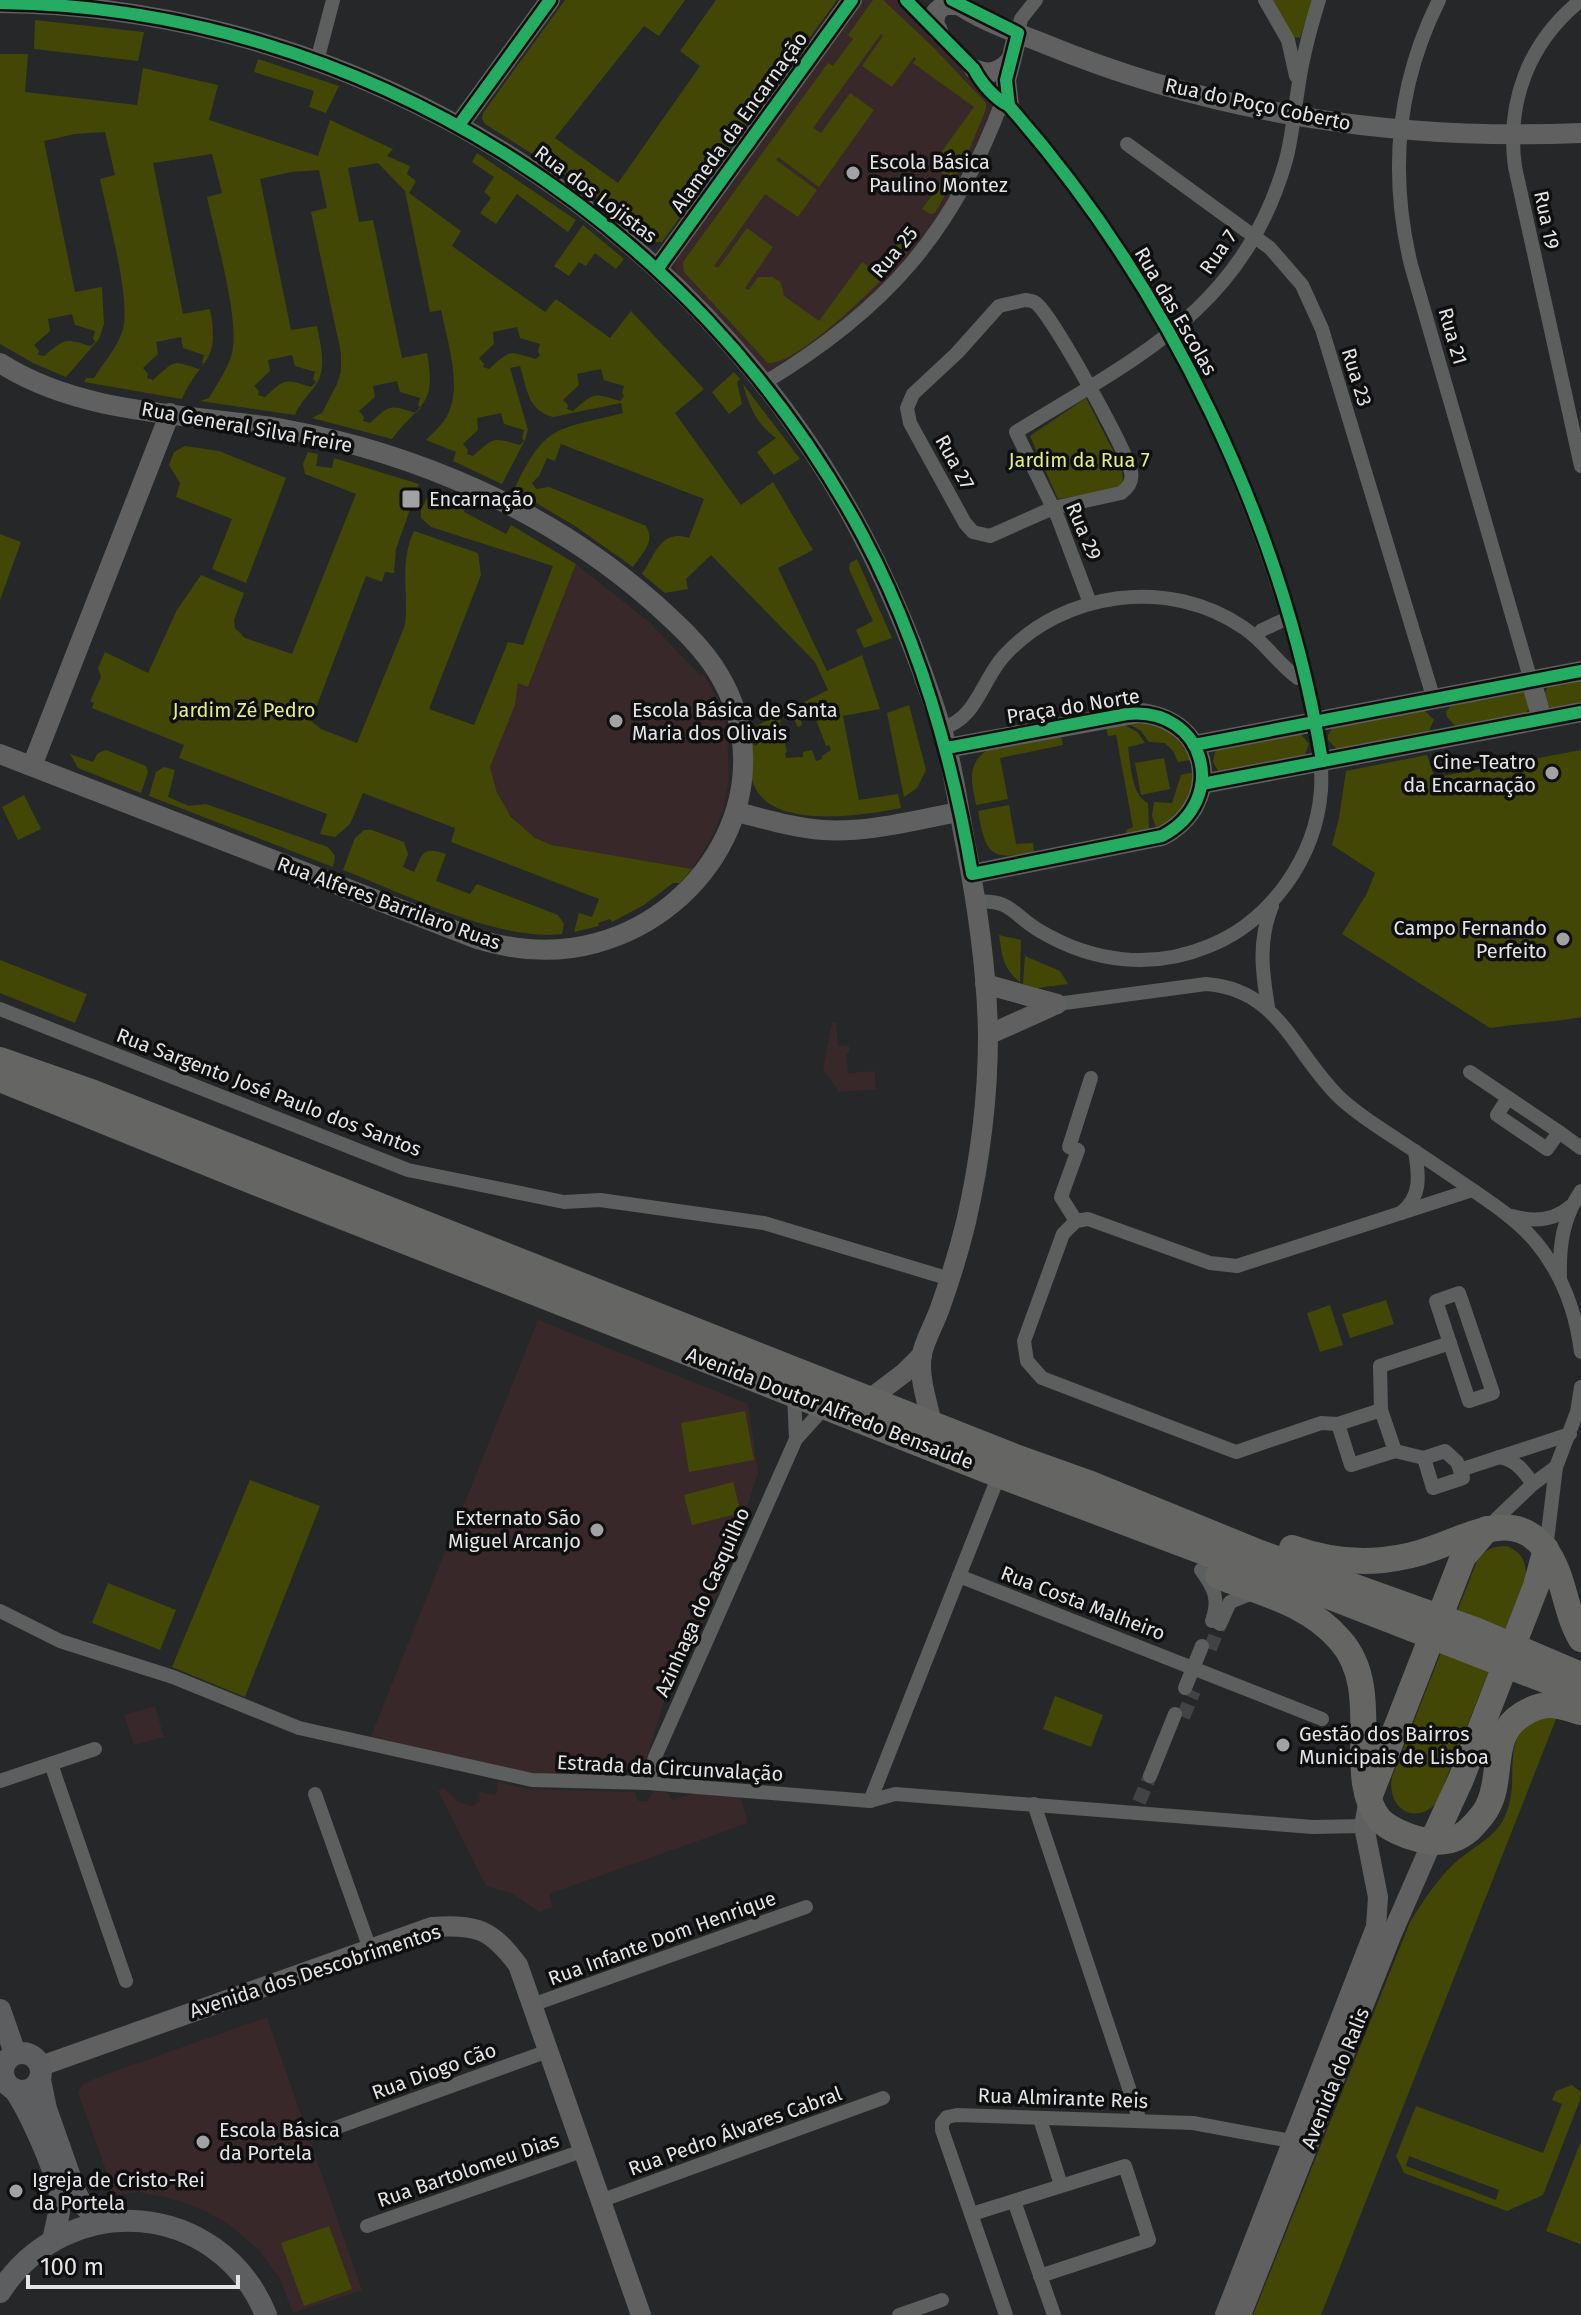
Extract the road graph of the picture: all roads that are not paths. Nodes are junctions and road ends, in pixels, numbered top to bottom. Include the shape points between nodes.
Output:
1 (333, 0) edge
2 (550, 0) edge
3 (852, 0) edge
4 (906, 0) edge
5 (1020, 0) edge
6 (1036, 0) edge
7 (1265, 0) edge
8 (1319, 0) edge
9 (1439, 0) edge
10 (1581, 0) edge
11 (0, 3) edge
12 (956, 3) edge
13 (1019, 26) junction
14 (938, 31) junction
15 (1011, 60) junction
16 (317, 61) junction
17 (974, 69) junction
18 (1297, 90) junction
19 (1006, 104) junction
20 (1295, 115) junction
21 (459, 125) junction
22 (1400, 129) junction
23 (1581, 133) edge
24 (1512, 135) junction
25 (1127, 144) dead end
26 (1254, 236) junction
27 (658, 268) junction
28 (1169, 335) junction
29 (0, 363) edge
30 (764, 383) junction
31 (1088, 387) junction
32 (170, 413) junction
33 (1016, 432) joint
34 (1581, 466) edge
35 (1053, 508) junction
36 (1090, 603) junction
37 (1288, 618) junction
38 (1256, 636) junction
39 (1581, 671) edge
40 (1304, 677) junction
41 (1531, 681) junction
42 (1434, 700) junction
43 (1581, 712) edge
44 (1312, 713) junction
45 (1542, 719) junction
46 (944, 739) junction
47 (1194, 745) junction
48 (0, 754) edge
49 (1322, 761) junction
50 (32, 766) junction
51 (1202, 784) junction
52 (737, 812) junction
53 (959, 812) junction
54 (972, 874) junction
55 (1277, 896) junction
56 (976, 902) junction
57 (985, 984) junction
58 (1057, 1004) junction
59 (1268, 1007) junction
60 (0, 1009) edge
61 (988, 1035) junction
62 (0, 1042) edge
63 (0, 1060) edge
64 (1470, 1072) dead end
65 (1091, 1078) dead end
66 (0, 1079) edge
67 (0, 1096) edge
68 (88, 1104) junction
69 (1581, 1148) edge
70 (1415, 1151) junction
71 (1472, 1190) junction
72 (1581, 1191) edge
73 (1571, 1205) junction
74 (1398, 1214) junction
75 (1508, 1215) junction
76 (1076, 1221) junction
77 (1560, 1278) junction
78 (950, 1279) junction
79 (1577, 1318) edge
80 (1450, 1343) junction
81 (1581, 1352) edge
82 (922, 1355) junction
83 (1581, 1387) edge
84 (794, 1395) junction
85 (871, 1398) junction
86 (825, 1407) junction
87 (1381, 1410) junction
88 (932, 1423) junction
89 (1338, 1424) junction
90 (1570, 1434) junction
91 (796, 1439) junction
92 (1395, 1451) junction
93 (1498, 1457) junction
94 (1424, 1458) junction
95 (1556, 1467) junction
96 (1460, 1470) junction
97 (999, 1475) junction
98 (1091, 1484) junction
99 (1533, 1484) junction
100 (1135, 1526) junction
101 (1487, 1529) junction
102 (1546, 1549) junction
103 (1201, 1570) junction
104 (959, 1576) junction
105 (1331, 1587) junction
106 (1258, 1592) junction
107 (0, 1611) edge
108 (1581, 1639) edge
109 (1206, 1648) tunnel mouth
110 (1197, 1670) junction
111 (1581, 1675) edge
112 (1189, 1690) tunnel mouth
113 (1581, 1694) edge
114 (1581, 1712) edge
115 (1179, 1715) tunnel mouth
116 (1322, 1719) dead end
117 (95, 1749) dead end
118 (51, 1764) junction
119 (1155, 1776) tunnel mouth
120 (0, 1781) edge
121 (648, 1783) junction
122 (315, 1794) dead end
123 (1369, 1799) junction
124 (870, 1801) junction
125 (1034, 1804) junction
126 (1364, 1826) junction
127 (1432, 1842) junction
128 (806, 1907) dead end
129 (370, 1949) junction
130 (126, 1981) dead end
131 (532, 2005) junction
132 (0, 2010) edge
133 (548, 2051) junction
134 (15, 2053) junction
135 (40, 2073) junction
136 (6, 2083) edge
137 (883, 2098) dead end
138 (1040, 2119) junction
139 (1140, 2121) junction
140 (335, 2128) dead end
141 (1291, 2141) junction
142 (582, 2151) junction
143 (1061, 2185) junction
144 (600, 2201) junction
145 (1014, 2201) junction
146 (972, 2214) junction
147 (103, 2222) junction
148 (367, 2226) dead end
149 (53, 2240) junction
150 (1040, 2276) junction
151 (0, 2292) edge
152 (942, 2300) dead end
153 (1226, 2313) edge
154 (266, 2315) edge
155 (641, 2315) edge
156 (899, 2315) edge
157 (1006, 2315) edge
158 (1054, 2315) edge

1 - 16 street
2 - 21 street
3 - 27 street, Alameda da Encarnação
4 - 14 street, Rua das Escolas
5 - 13 street
6 - 13 street
7 - 18 street via 1288,40
8 - 18 street, Rua 7
9 - 22 street, Rua 21 via 1413,62
10 - 24 street, Rua 19 via 1555,24 1528,65
11 - 16 street, Rua dos Lojistas via 162,19
12 - 13 street, Rua do Poço Coberto
12 - 14 street via 939,7 934,17
13 - 15 street
13 - 20 street, Rua do Poço Coberto via 1147,80
14 - 17 street, Rua das Escolas
15 - 17 street via 992,73
15 - 19 street
16 - 21 street, Rua dos Lojistas
17 - 19 street, Rua das Escolas
18 - 20 street, Rua 7
19 - 28 street, Rua das Escolas via 1104,229
19 - 30 street, Rua 25 via 968,182 912,264 841,333
20 - 22 street, Rua do Poço Coberto
20 - 26 street, Rua 7 via 1279,182
21 - 27 street, Rua dos Lojistas via 565,192
22 - 24 street, Rua do Poço Coberto
22 - 41 street, Rua 21 via 1398,187 1405,239
23 - 24 street, Rua do Poço Coberto
24 - 34 street, Rua 19
25 - 26 street, Rua 23
26 - 28 street, Rua 7 via 1221,284
26 - 42 street, Rua 23 via 1292,271 1316,314
27 - 30 street, Rua dos Lojistas
28 - 31 street, Rua 7
28 - 37 street, Rua das Escolas via 1238,475
29 - 32 street, Rua General Silva Freire via 75,397
30 - 46 street, Rua dos Lojistas via 810,446 864,538 900,616
31 - 33 street, Rua 7
31 - 35 street, Rua 27 via 1131,481 1121,493
31 - 35 street, Rua 27 via 1039,306 1025,300 999,306 908,403 910,423 973,532 993,535
32 - 50 street
32 - 52 street, Rua General Silva Freire via 282,429 385,454 489,496 593,555 669,617 719,674 740,727 743,770
33 - 35 street, Rua 29
35 - 36 street, Rua 29
36 - 38 street via 1145,596 1185,602
36 - 46 street via 1049,620 1017,643
37 - 38 street
37 - 40 street, Rua das Escolas
38 - 40 street via 1291,674
39 - 41 street
40 - 44 street, Rua das Escolas
41 - 42 street
41 - 45 street
42 - 44 street
43 - 45 street
44 - 47 street
44 - 49 street, Rua das Escolas
45 - 49 street
46 - 47 street, Praça do Norte via 1139,713 1172,722
46 - 53 street, Rua dos Lojistas
47 - 51 street
48 - 50 street, Rua Alferes Barrilaro Ruas
49 - 51 street
49 - 55 street, Rua das Escolas via 1314,827 1299,864
50 - 52 street, Rua Alferes Barrilaro Ruas via 477,939 536,950 596,943 652,919 697,880
51 - 54 street via 1190,815 1162,836
52 - 53 street via 840,831
53 - 54 street, Rua dos Lojistas
54 - 56 street, Rua dos Lojistas
55 - 56 street via 1247,926 1211,946 1173,957 1132,960 1073,948 1037,930 1004,903
55 - 59 street via 1261,949
56 - 57 street, Rua dos Lojistas
57 - 58 street
57 - 61 street, Rua dos Lojistas
58 - 59 street via 1206,984 1238,989
58 - 61 street
59 - 70 street via 1338,1095
60 - 78 street, Rua Sargento José Paulo dos Santos via 408,1170 564,1202 600,1200 764,1223
61 - 78 street, Rua dos Lojistas via 975,1170
62 - 68 highway, Avenida Doutor Alfredo Bensaúde via 56,1067
63 - 68 highway, Avenida Doutor Alfredo Bensaúde
64 - 69 street via 1508,1098 1497,1115 1547,1149 1559,1132
65 - 76 street via 1069,1147 1078,1150 1061,1197
66 - 68 highway, Avenida Doutor Alfredo Bensaúde
67 - 68 highway, Avenida Doutor Alfredo Bensaúde
68 - 84 highway, Avenida Doutor Alfredo Bensaúde
68 - 85 highway, Avenida Doutor Alfredo Bensaúde
70 - 71 street
70 - 74 street via 1418,1190
71 - 74 street
71 - 75 street
72 - 73 street
73 - 75 street via 1549,1218
73 - 77 street via 1561,1240
74 - 76 street via 1228,1267 1095,1220
75 - 77 street via 1535,1241
76 - 89 street via 1063,1234 1026,1332 1027,1361 1042,1378 1236,1452 1321,1423
77 - 79 street
78 - 82 street, Rua dos Lojistas
79 - 81 street
80 - 80 street via 1469,1401 1493,1393 1459,1293 1436,1301
80 - 87 street via 1380,1366
82 - 85 street
82 - 88 street
83 - 90 street
84 - 86 highway, Avenida Doutor Alfredo Bensaúde
84 - 91 street, Azinhaga do Casquilho
85 - 88 highway, Avenida Doutor Alfredo Bensaúde
86 - 91 street, Azinhaga do Casquilho
86 - 97 highway, Avenida Doutor Alfredo Bensaúde
87 - 89 street
87 - 92 street
88 - 98 highway, Avenida Doutor Alfredo Bensaúde
89 - 92 street via 1351,1465
90 - 93 street
90 - 95 street
91 - 121 street, Azinhaga do Casquilho
92 - 94 street
93 - 96 street
93 - 99 street via 1520,1465
94 - 96 street via 1445,1451
94 - 96 street via 1433,1488 1463,1478
95 - 99 street
95 - 102 street
97 - 100 highway, Avenida Doutor Alfredo Bensaúde
97 - 104 street
98 - 101 highway via 1343,1560 1412,1555
98 - 105 highway, Avenida Doutor Alfredo Bensaúde
99 - 101 street
100 - 103 highway
100 - 105 highway, Avenida Doutor Alfredo Bensaúde
101 - 102 highway via 1520,1530
101 - 123 highway via 1463,1557
102 - 108 highway
102 - 127 highway via 1461,1779
103 - 106 highway
103 - 106 street via 1215,1591 1216,1622 1230,1602
104 - 110 street, Rua Costa Malheiro
104 - 124 street
105 - 111 highway, Avenida Doutor Alfredo Bensaúde via 1475,1630
105 - 113 highway, Avenida Doutor Alfredo Bensaúde
106 - 123 highway via 1304,1608 1343,1643 1361,1678
107 - 121 street, Estrada da Circunvalação via 60,1641 173,1677 299,1728 532,1780
109 - 110 street
110 - 112 street
110 - 116 street, Rua Costa Malheiro
114 - 127 highway via 1551,1704 1513,1720 1503,1734 1492,1796 1483,1815 1463,1835
115 - 119 street
117 - 118 street
118 - 120 street
118 - 130 street
121 - 124 street, Estrada da Circunvalação
122 - 129 street
123 - 126 street
123 - 127 highway via 1381,1820 1402,1834
124 - 125 street, Estrada da Circunvalação via 895,1794
125 - 126 street, Estrada da Circunvalação via 1142,1808 1313,1827
125 - 139 street
126 - 141 street, Avenida do Ralis via 1378,1897 1376,1927
127 - 153 street, Avenida do Ralis
128 - 131 street, Rua Infante Dom Henrique
129 - 131 street, Avenida dos Descobrimentos via 432,1927 461,1925 482,1931 501,1942 518,1965
129 - 135 street, Avenida dos Descobrimentos
131 - 133 street, Avenida dos Descobrimentos
132 - 134 main road
133 - 140 street, Rua Diogo Cão
133 - 142 street, Avenida dos Descobrimentos
134 - 135 main road via 36,2058
134 - 136 main road via 5,2062
135 - 136 main road via 26,2091
135 - 147 main road via 46,2109 76,2194
136 - 149 main road via 30,2115 58,2189
137 - 144 street, Rua Pedro Álvares Cabral
138 - 139 street, Rua Almirante Reis
138 - 143 street
138 - 146 street, Rua Almirante Reis via 957,2115 942,2123
139 - 141 street, Rua Almirante Reis via 1193,2123
141 - 153 street, Avenida do Ralis
142 - 144 street, Avenida dos Descobrimentos
142 - 148 street, Rua Bartolomeu Dias
143 - 145 street
143 - 150 street via 1125,2166 1149,2240
144 - 155 street, Avenida dos Descobrimentos
145 - 146 street
145 - 150 street
146 - 157 street, Rua Almirante Reis
147 - 149 main road
147 - 154 main road via 149,2221 199,2239 241,2272
149 - 151 main road via 20,2266
150 - 158 street
152 - 156 street

